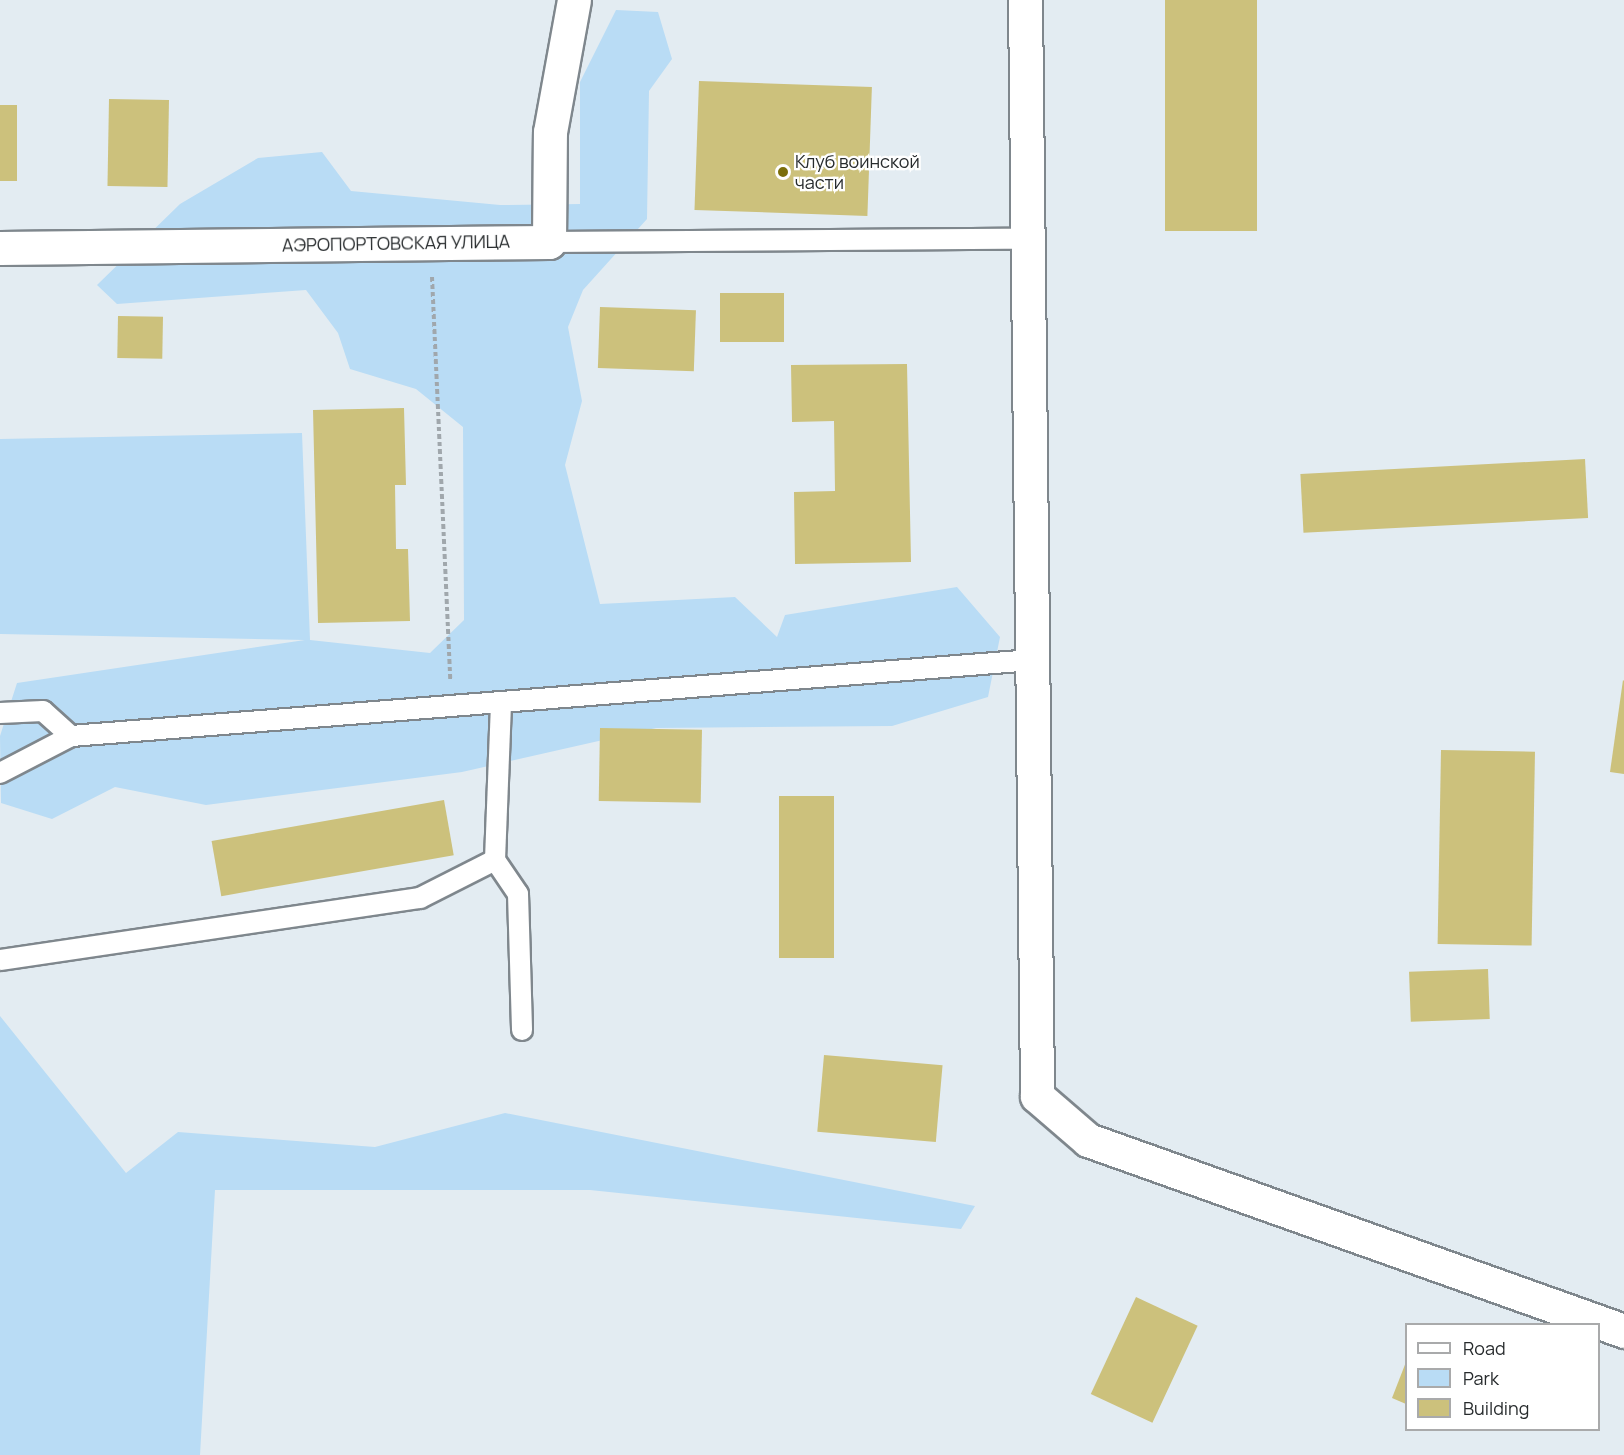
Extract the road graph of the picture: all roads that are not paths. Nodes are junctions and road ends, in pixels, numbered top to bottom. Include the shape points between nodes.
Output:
1 (574, 0) edge
2 (1025, 0) edge
3 (1028, 239) junction
4 (549, 242) junction
5 (0, 248) edge
6 (1032, 660) junction
7 (501, 702) junction
8 (0, 713) edge
9 (71, 736) junction
10 (0, 773) edge
11 (495, 860) junction
12 (0, 960) edge
13 (522, 1030) dead end
14 (1624, 1331) edge

1 - 4 street via 550,132
2 - 3 street
3 - 4 lane
3 - 6 street
4 - 5 street, АЭРОПОРТОВСКАЯ УЛИЦА
6 - 7 lane
6 - 14 street via 1037,1096 1088,1140
7 - 9 lane
7 - 11 lane
8 - 9 lane via 43,711
9 - 10 lane
11 - 12 lane via 420,898
11 - 13 lane via 518,894

